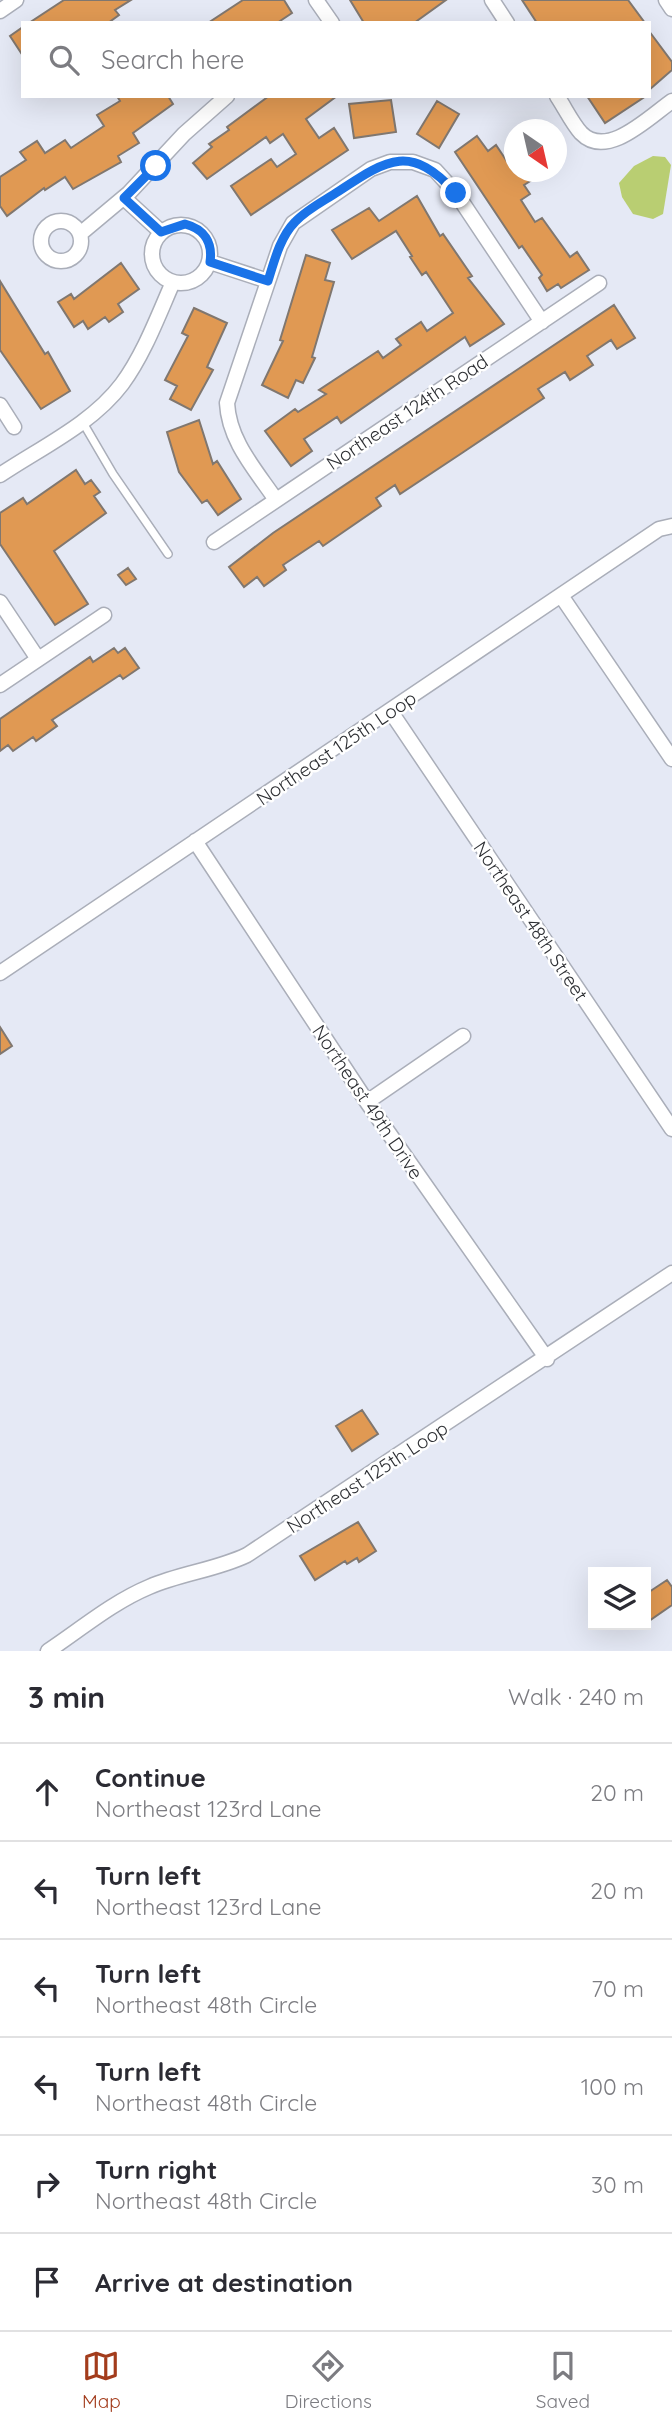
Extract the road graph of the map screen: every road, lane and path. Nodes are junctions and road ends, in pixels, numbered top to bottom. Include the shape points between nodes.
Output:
1 (16, 0) edge
2 (316, 0) edge
3 (492, 0) edge
4 (666, 0) edge
5 (672, 9) edge
6 (0, 11) edge
7 (330, 21) edge
8 (507, 21) edge
9 (225, 98) edge
10 (558, 98) edge
11 (672, 102) edge
12 (124, 198) junction
13 (161, 232) junction
14 (80, 234) dead end
15 (210, 262) junction
16 (268, 281) junction
17 (173, 282) junction
18 (599, 283) dead end
19 (541, 322) junction
20 (0, 405) edge
21 (81, 421) junction
22 (15, 427) dead end
23 (0, 475) edge
24 (276, 500) junction
25 (672, 526) edge
26 (214, 542) dead end
27 (168, 554) dead end
28 (562, 597) junction
29 (0, 602) edge
30 (104, 615) dead end
31 (38, 659) junction
32 (0, 685) edge
33 (391, 712) junction
34 (672, 759) edge
35 (195, 841) junction
36 (0, 973) edge
37 (463, 1036) dead end
38 (367, 1102) junction
39 (672, 1129) edge
40 (672, 1273) edge
41 (547, 1359) junction
42 (48, 1651) edge

1 - 6 street
2 - 7 street
3 - 8 street
4 - 5 street
9 - 12 street
10 - 11 street via 582,135 601,144 613,142
12 - 13 street
12 - 14 street
13 - 15 street via 176,225 193,226 210,245
13 - 17 street via 152,256 159,272
15 - 16 street
15 - 17 street via 200,277
16 - 19 street via 293,223 371,169 390,162 413,162 435,170 456,193
16 - 24 street via 227,403 234,438
17 - 21 street via 147,342 122,384
18 - 19 street, Northeast 124th Road
19 - 24 street, Northeast 124th Road
20 - 22 street
21 - 23 street
21 - 27 lane
24 - 26 street, Northeast 124th Road
25 - 28 street, Northeast 125th Loop via 659,529
28 - 33 street, Northeast 125th Loop
28 - 34 street
29 - 31 street
30 - 31 street
31 - 32 street
33 - 35 street, Northeast 125th Loop
33 - 39 street, Northeast 48th Street
35 - 36 street, Northeast 125th Loop
35 - 38 street, Northeast 49th Drive
37 - 38 street
38 - 41 street, Northeast 49th Drive
40 - 41 street, Northeast 125th Loop
41 - 42 street, Northeast 125th Loop via 247,1555 223,1567 133,1594

